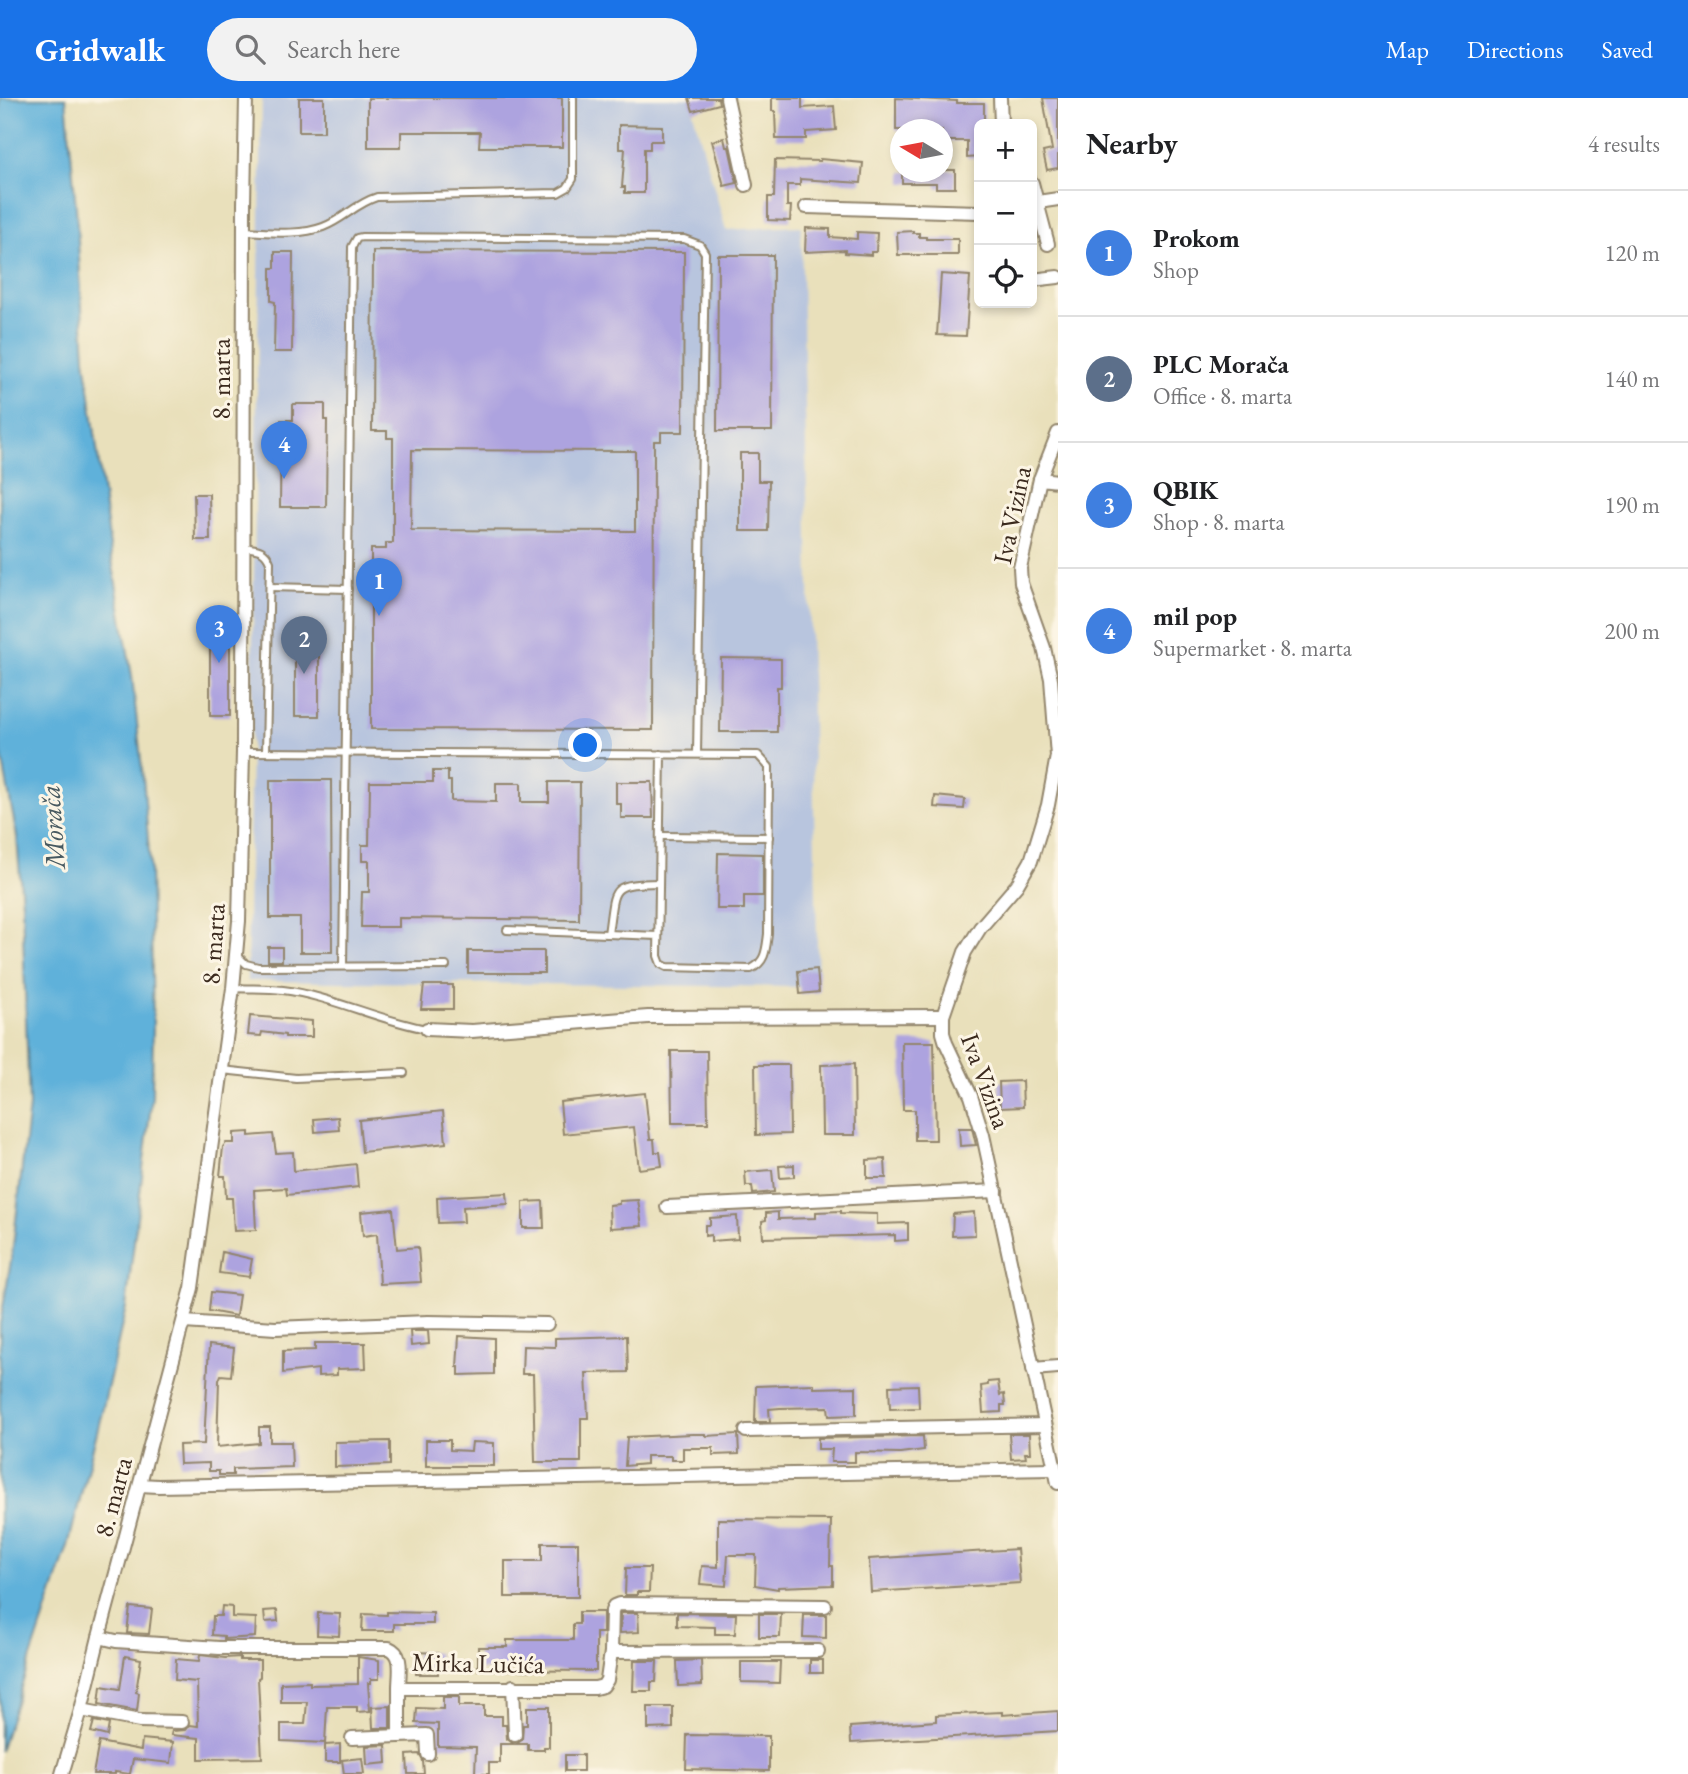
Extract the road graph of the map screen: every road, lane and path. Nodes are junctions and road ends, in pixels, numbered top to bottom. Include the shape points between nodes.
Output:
1 (246, 98) edge
2 (572, 98) edge
3 (727, 98) edge
4 (1000, 98) edge
5 (1002, 119) edge
6 (747, 185) dead end
7 (1058, 199) edge
8 (806, 207) dead end
9 (1037, 207) edge
10 (1037, 210) edge
11 (974, 212) edge
12 (244, 232) junction
13 (1048, 244) dead end
14 (1058, 278) edge
15 (1037, 280) edge
16 (1058, 433) edge
17 (1040, 479) junction
18 (1058, 481) edge
19 (243, 547) junction
20 (270, 587) junction
21 (348, 589) junction
22 (1057, 728) edge
23 (243, 751) junction
24 (345, 751) junction
25 (266, 752) junction
26 (661, 754) junction
27 (697, 754) junction
28 (660, 836) junction
29 (769, 837) junction
30 (659, 883) junction
31 (507, 930) dead end
32 (608, 934) junction
33 (658, 936) junction
34 (237, 955) junction
35 (343, 966) junction
36 (446, 967) dead end
37 (233, 988) junction
38 (943, 1016) junction
39 (427, 1029) joint
40 (222, 1070) junction
41 (404, 1073) dead end
42 (996, 1191) junction
43 (667, 1207) dead end
44 (184, 1322) junction
45 (547, 1324) dead end
46 (1058, 1367) edge
47 (1033, 1369) junction
48 (1045, 1424) junction
49 (746, 1431) dead end
50 (1055, 1469) junction
51 (1058, 1483) edge
52 (140, 1485) junction
53 (825, 1606) dead end
54 (99, 1637) junction
55 (818, 1651) dead end
56 (611, 1652) junction
57 (513, 1686) junction
58 (399, 1688) junction
59 (81, 1710) junction
60 (182, 1722) dead end
61 (515, 1735) dead end
62 (399, 1736) junction
63 (352, 1738) dead end
64 (428, 1754) dead end
65 (62, 1774) edge

1 - 12 street, 8. marta
2 - 12 lane via 573,179 558,193 377,197 304,232
3 - 6 street
4 - 5 street
7 - 9 street
8 - 11 street
10 - 13 street
12 - 19 street, 8. marta
14 - 15 street
16 - 17 street, Iva Vizina
17 - 18 street
17 - 22 street, Iva Vizina via 1020,568 1021,583 1044,648
19 - 20 lane via 267,554
19 - 23 street, 8. marta
20 - 21 lane
20 - 25 lane
21 - 24 lane
21 - 27 lane via 352,247 357,239 694,241 705,253
22 - 38 street, Iva Vizina via 1048,805 1031,861 971,940
23 - 25 lane
23 - 34 street, 8. marta
24 - 25 lane
24 - 26 lane
24 - 35 lane
26 - 27 lane
26 - 28 lane
27 - 29 lane via 758,755 764,759 769,767
28 - 29 lane
28 - 30 lane
29 - 33 lane via 768,934 759,965 751,969 667,967 658,956
30 - 32 lane via 620,887 614,895
30 - 33 lane
31 - 32 lane
32 - 33 lane
34 - 35 lane via 258,967
34 - 37 street, 8. marta
35 - 36 lane
37 - 39 lane via 283,990
37 - 40 street, 8. marta
38 - 39 street via 648,1017 472,1031
38 - 42 street, Iva Vizina via 946,1043 971,1096
40 - 41 lane via 296,1078
40 - 44 street, 8. marta
42 - 43 street
42 - 47 street, Iva Vizina
44 - 45 street via 275,1328 428,1322
44 - 52 street, 8. marta
46 - 47 street
47 - 48 street, Iva Vizina
48 - 49 street
48 - 50 street, Iva Vizina
50 - 51 street, Iva Vizina
50 - 52 street
52 - 54 street, 8. marta
53 - 56 street via 619,1604 612,1611
54 - 58 street, Mirka Lučića via 219,1648 388,1648 399,1658
54 - 59 street, 8. marta
55 - 56 street
56 - 57 street, Mirka Lučića via 603,1686
57 - 58 street, Mirka Lučića
57 - 61 street
58 - 62 street
59 - 60 street via 140,1721
59 - 65 street, 8. marta
62 - 63 street
62 - 64 street via 427,1735

